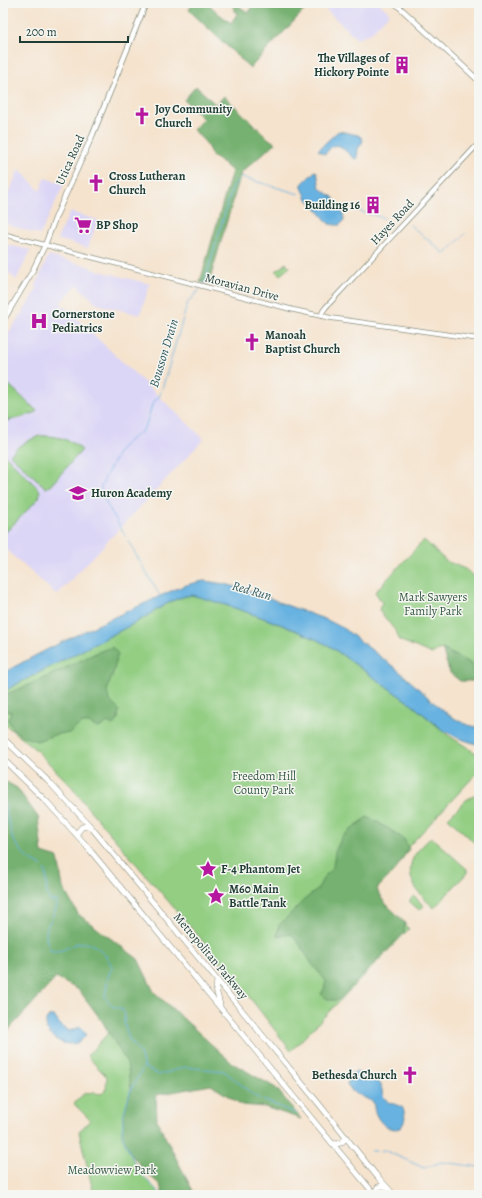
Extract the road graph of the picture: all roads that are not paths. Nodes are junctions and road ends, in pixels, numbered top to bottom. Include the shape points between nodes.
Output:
1 (146, 3) edge
2 (395, 3) edge
3 (479, 82) edge
4 (479, 143) edge
5 (3, 234) edge
6 (45, 245) junction
7 (321, 316) junction
8 (3, 321) edge
9 (479, 340) edge
10 (3, 738) edge
11 (3, 759) edge
12 (91, 827) junction
13 (76, 834) junction
14 (217, 980) junction
15 (222, 1010) junction
16 (346, 1137) junction
17 (331, 1142) junction
18 (386, 1187) junction
19 (374, 1194) edge
20 (394, 1195) edge

1 - 6 main road, Utica Road
2 - 3 main road
4 - 7 street, Hayes Road
5 - 6 street, Moravian Drive
6 - 7 street, Moravian Drive
6 - 8 main road, Utica Road
7 - 9 street, Moravian Drive
10 - 12 main road, Metropolitan Parkway
11 - 13 main road
12 - 13 main road via 82,827
12 - 14 main road, Metropolitan Parkway
13 - 15 main road
14 - 15 main road via 216,993
14 - 16 main road, Metropolitan Parkway
15 - 17 main road
16 - 17 main road via 340,1143
16 - 18 main road, Metropolitan Parkway
17 - 19 main road
18 - 19 main road via 378,1187
18 - 20 main road, Metropolitan Parkway

